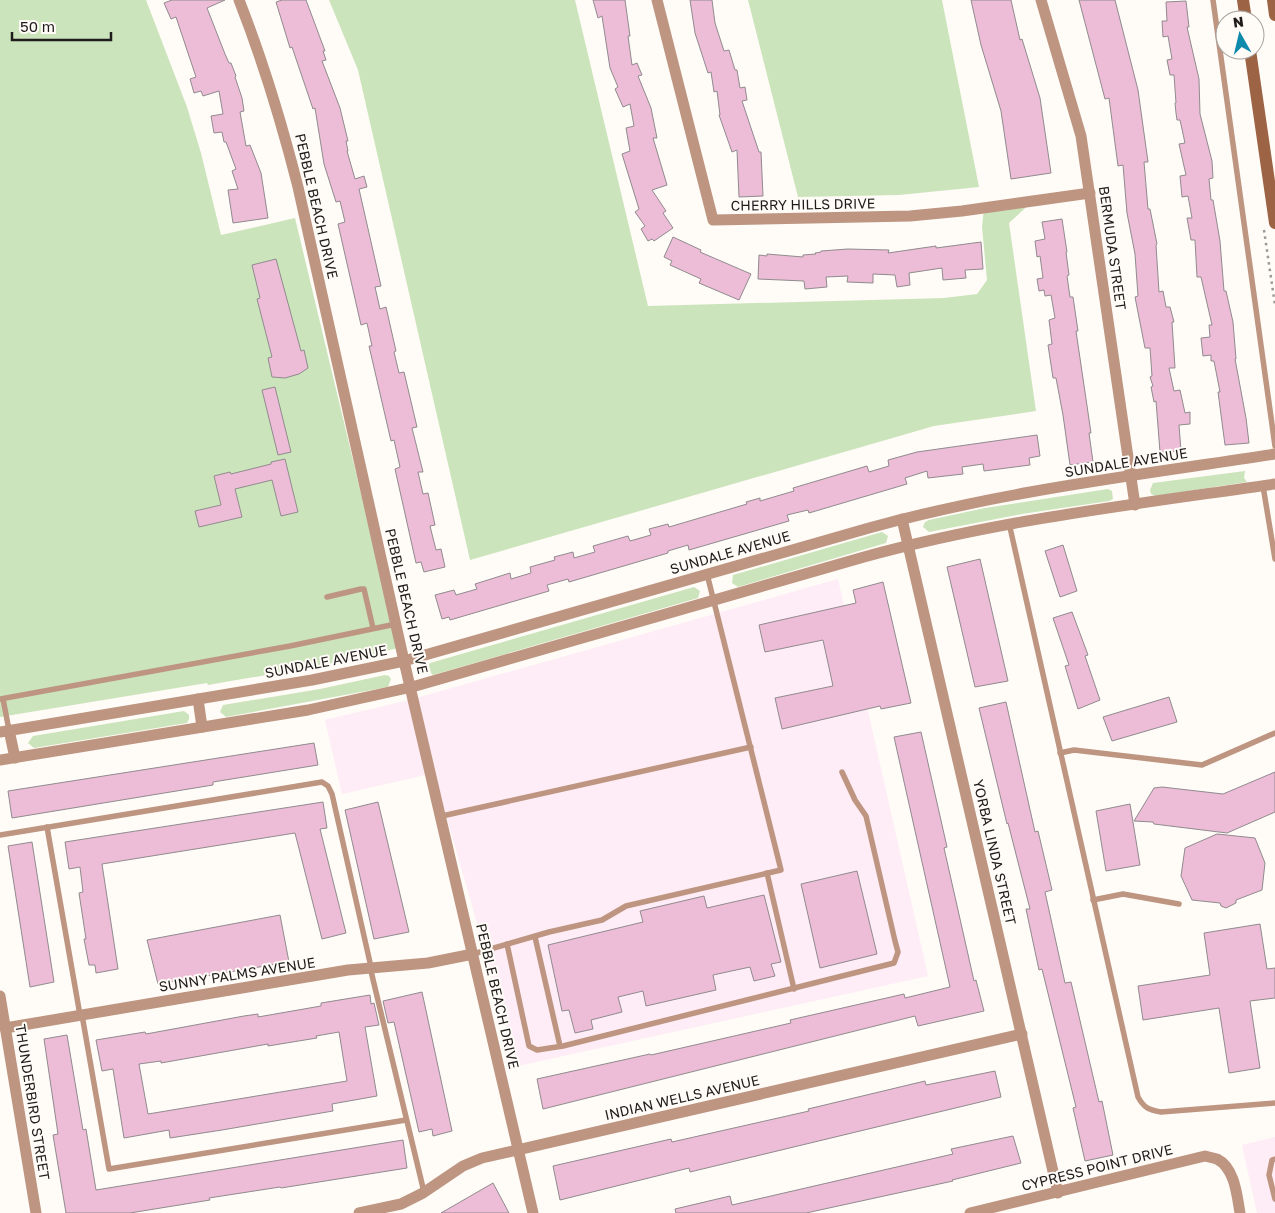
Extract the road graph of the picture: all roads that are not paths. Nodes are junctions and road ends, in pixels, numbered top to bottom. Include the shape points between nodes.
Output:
1 (239, 0) edge
2 (657, 0) edge
3 (1041, 0) edge
4 (1213, 0) edge
5 (1273, 0) edge
6 (1275, 15) edge
7 (1251, 60) edge
8 (1090, 193) junction
9 (1275, 223) edge
10 (1275, 446) edge
11 (1275, 454) edge
12 (1131, 476) junction
13 (1269, 485) edge
14 (1135, 505) junction
15 (902, 518) junction
16 (1009, 523) junction
17 (909, 545) junction
18 (1275, 559) edge
19 (707, 574) junction
20 (327, 597) dead end
21 (714, 600) junction
22 (396, 624) junction
23 (373, 628) junction
24 (404, 661) junction
25 (412, 688) junction
26 (2, 699) edge
27 (198, 699) junction
28 (202, 727) junction
29 (5, 731) edge
30 (1275, 733) edge
31 (751, 747) junction
32 (1060, 753) junction
33 (15, 758) junction
34 (0, 760) edge
35 (842, 772) dead end
36 (442, 816) junction
37 (47, 827) junction
38 (0, 835) edge
39 (767, 873) junction
40 (1093, 900) junction
41 (1179, 904) dead end
42 (535, 936) junction
43 (507, 944) junction
44 (473, 954) junction
45 (371, 967) junction
46 (794, 989) junction
47 (0, 996) edge
48 (81, 1015) junction
49 (5, 1028) junction
50 (1022, 1034) junction
51 (560, 1046) junction
52 (1275, 1103) edge
53 (406, 1120) junction
54 (518, 1150) junction
55 (1275, 1159) edge
56 (424, 1192) junction
57 (1058, 1193) junction
58 (1275, 1198) edge
59 (36, 1213) edge
60 (359, 1213) edge
61 (533, 1213) edge
62 (970, 1213) edge
63 (1240, 1213) edge

1 - 22 street, PEBBLE BEACH DRIVE via 262,61 294,170
2 - 8 street, CHERRY HILLS DRIVE via 713,220 910,216
3 - 8 street, BERMUDA STREET via 1081,136
4 - 10 lane
5 - 6 main road
7 - 9 main road
8 - 12 street, BERMUDA STREET
11 - 12 street, SUNDALE AVENUE
12 - 14 street, BERMUDA STREET
12 - 15 street, SUNDALE AVENUE via 1007,495
13 - 14 street
13 - 18 lane
14 - 16 street
15 - 17 street, YORBA LINDA STREET
15 - 19 street, SUNDALE AVENUE
16 - 17 street
16 - 32 lane
17 - 21 street
17 - 50 street, YORBA LINDA STREET
19 - 21 lane
19 - 24 street, SUNDALE AVENUE
20 - 23 lane via 361,588 364,590
21 - 25 street
21 - 31 lane
22 - 23 lane
22 - 24 street, PEBBLE BEACH DRIVE
23 - 26 lane
24 - 25 street, PEBBLE BEACH DRIVE
24 - 27 street, SUNDALE AVENUE via 354,673
25 - 28 street
25 - 36 street, PEBBLE BEACH DRIVE
26 - 29 lane
27 - 28 street
27 - 29 street, SUNDALE AVENUE
28 - 33 street
29 - 33 street
30 - 32 lane via 1202,765 1074,750
31 - 36 lane
31 - 39 lane via 781,870
32 - 40 lane
33 - 34 street
35 - 46 lane via 854,800 866,816 898,952 894,963
36 - 44 street, PEBBLE BEACH DRIVE
37 - 38 lane
37 - 45 lane via 322,782 332,794
37 - 48 lane
39 - 42 lane via 626,906 602,920
39 - 46 lane
40 - 41 lane via 1123,894
40 - 52 lane via 1138,1097 1143,1106 1161,1112
42 - 43 lane
42 - 51 lane
43 - 44 lane
43 - 51 lane via 529,1046 537,1050
44 - 45 street, SUNNY PALMS AVENUE via 428,963
44 - 54 street, PEBBLE BEACH DRIVE
45 - 48 street, SUNNY PALMS AVENUE
45 - 53 lane
46 - 51 lane
47 - 49 street, THUNDERBIRD STREET
48 - 49 street, SUNNY PALMS AVENUE
48 - 53 lane via 109,1169
49 - 59 street, THUNDERBIRD STREET
50 - 54 street, INDIAN WELLS AVENUE
50 - 57 street, YORBA LINDA STREET
53 - 56 lane
54 - 56 street, INDIAN WELLS AVENUE via 463,1166
54 - 61 street, PEBBLE BEACH DRIVE
55 - 58 lane via 1269,1175
56 - 60 street, INDIAN WELLS AVENUE via 400,1204
57 - 62 street, CYPRESS POINT DRIVE
57 - 63 street, CYPRESS POINT DRIVE via 1205,1156 1218,1160 1228,1169

